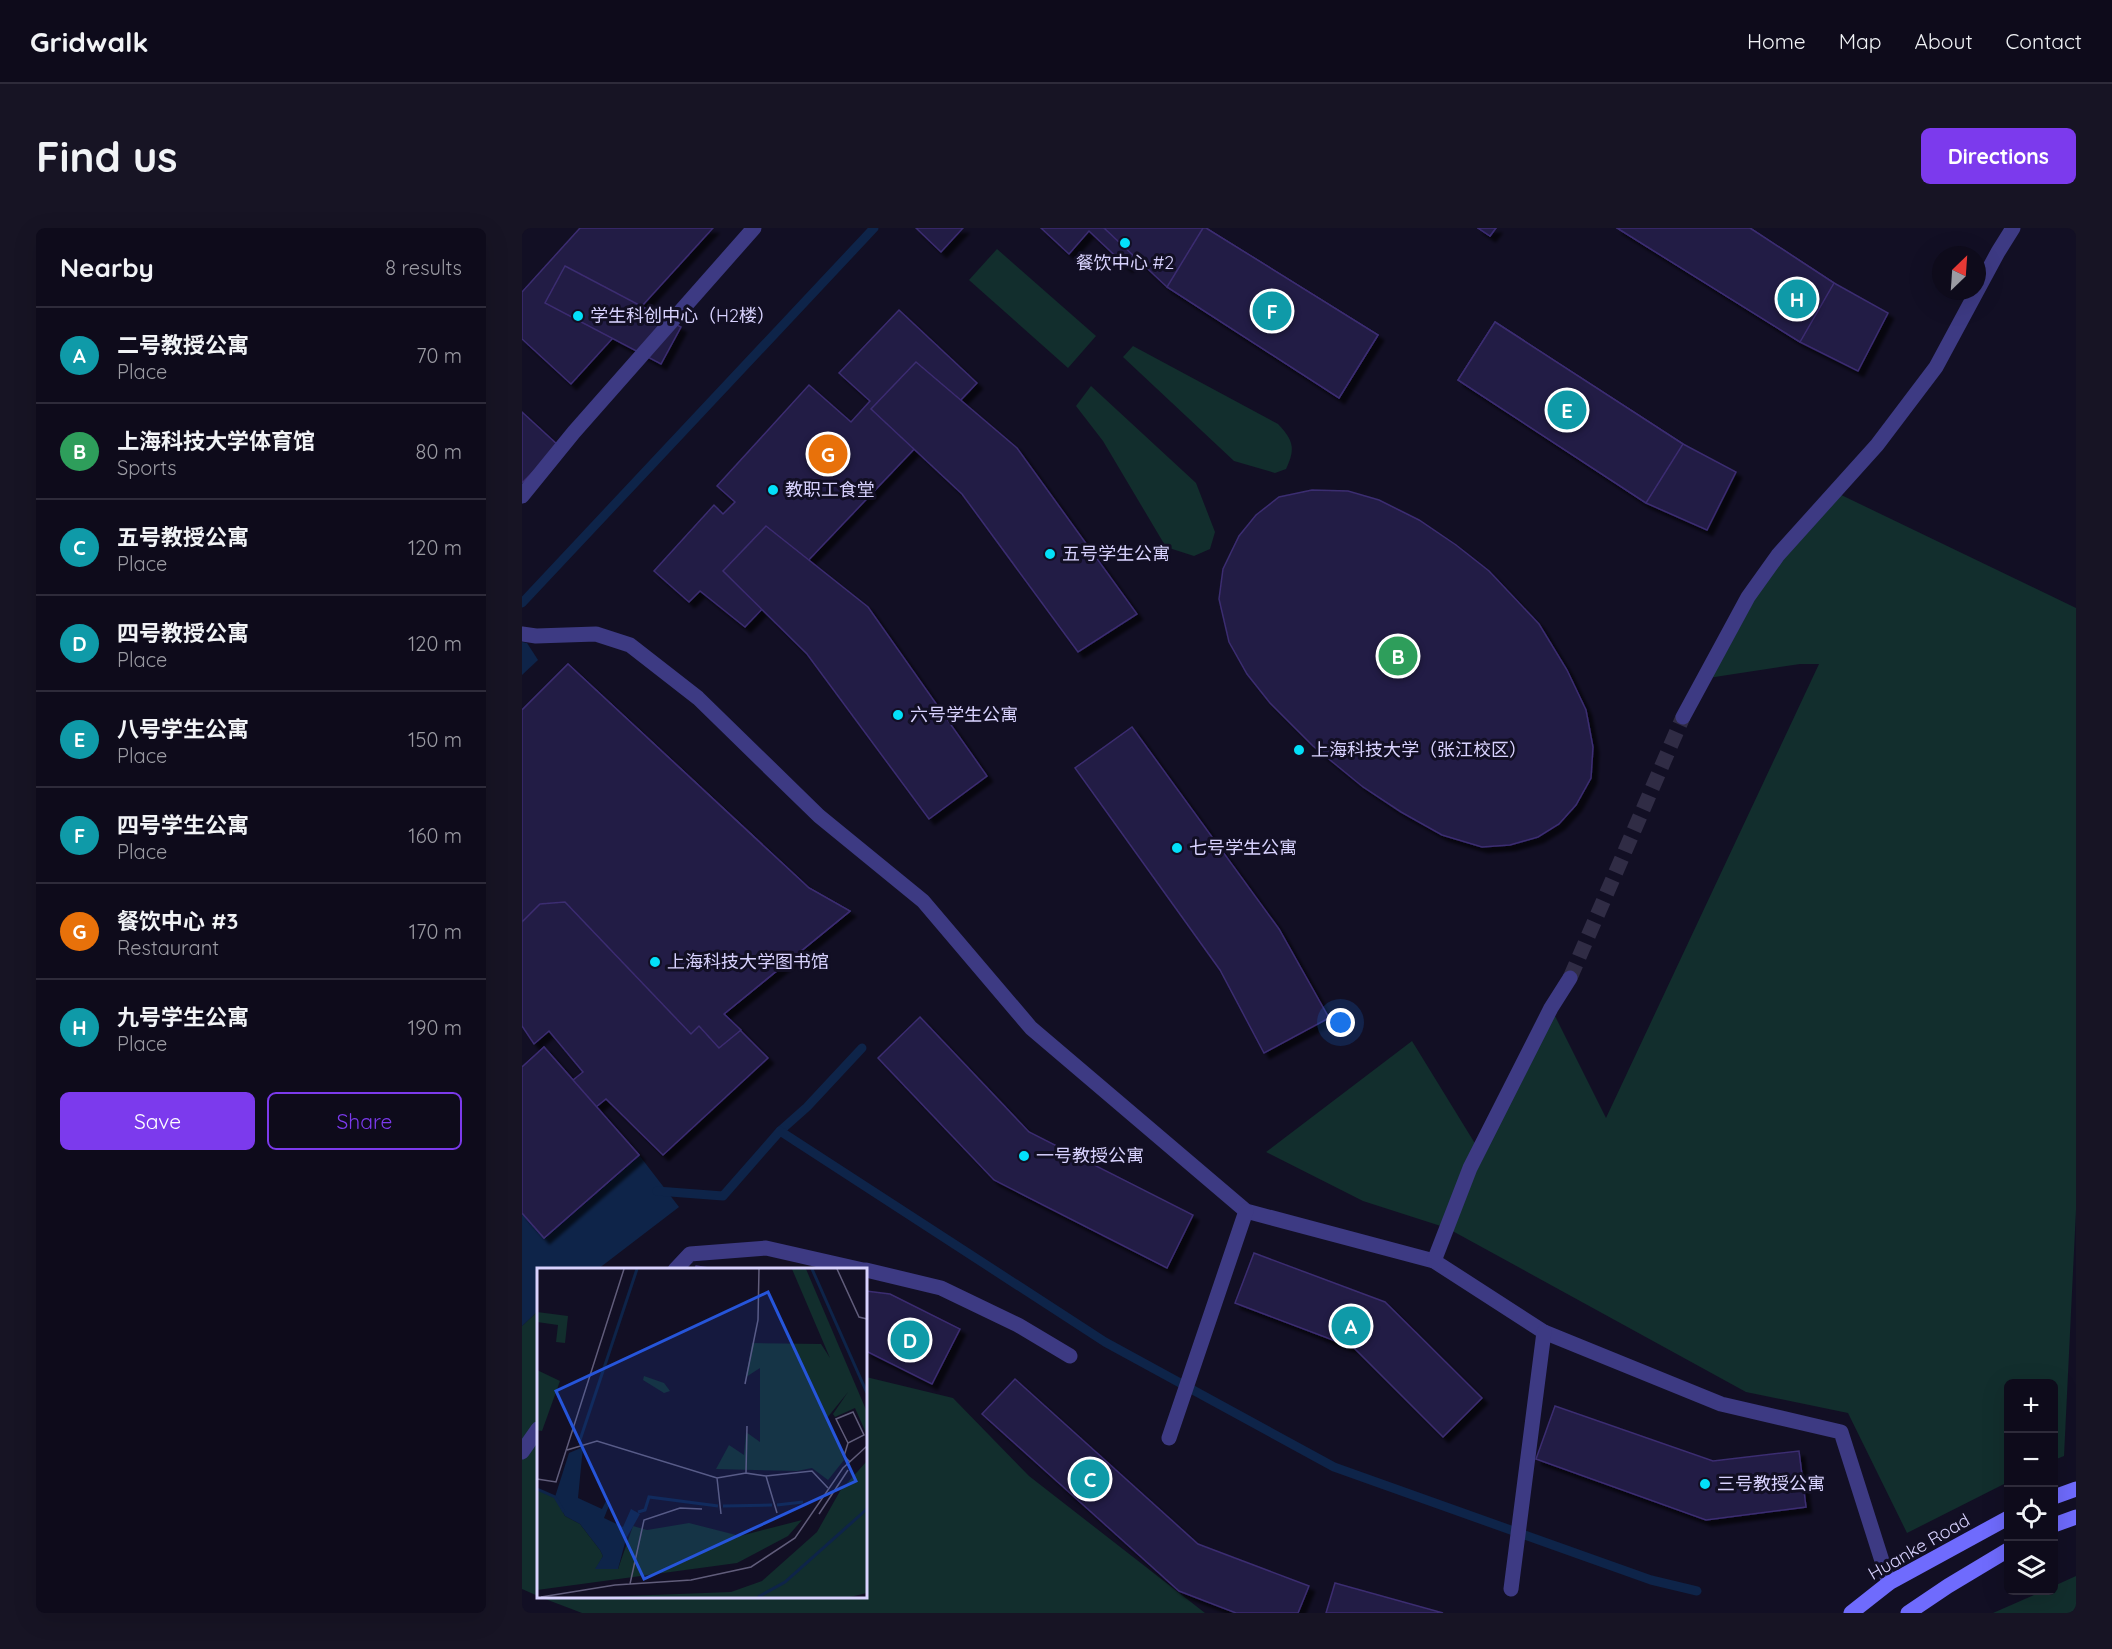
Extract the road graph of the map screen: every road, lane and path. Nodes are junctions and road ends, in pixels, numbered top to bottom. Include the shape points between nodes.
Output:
1 (754, 228) edge
2 (2013, 228) edge
3 (522, 496) edge
4 (529, 635) edge
5 (1683, 717) tunnel mouth
6 (1570, 978) tunnel mouth
7 (1246, 1210) junction
8 (1434, 1261) junction
9 (676, 1268) edge
10 (855, 1268) edge
11 (867, 1271) edge
12 (1544, 1332) junction
13 (1070, 1356) dead end
14 (537, 1430) edge
15 (1170, 1438) dead end
16 (522, 1452) edge
17 (2076, 1489) edge
18 (2058, 1496) edge
19 (2076, 1517) edge
20 (2004, 1520) edge
21 (2058, 1524) edge
22 (2004, 1552) edge
23 (1889, 1583) junction
24 (1511, 1588) dead end
25 (1851, 1613) edge
26 (1908, 1613) edge

1 - 3 street
2 - 5 street via 1936,367 1877,445 1778,555 1748,597
4 - 7 street via 596,634 630,645 698,698 819,816 923,901 1031,1028
6 - 8 street via 1470,1168
7 - 8 street
7 - 15 street
8 - 12 street
9 - 10 street via 690,1254 766,1248
11 - 13 street via 940,1288 1018,1325
12 - 23 street via 1721,1404 1841,1432
12 - 24 street
14 - 16 street
17 - 18 street
19 - 21 street
20 - 23 street, Huanke Road
22 - 26 street
23 - 25 street, Huanke Road

